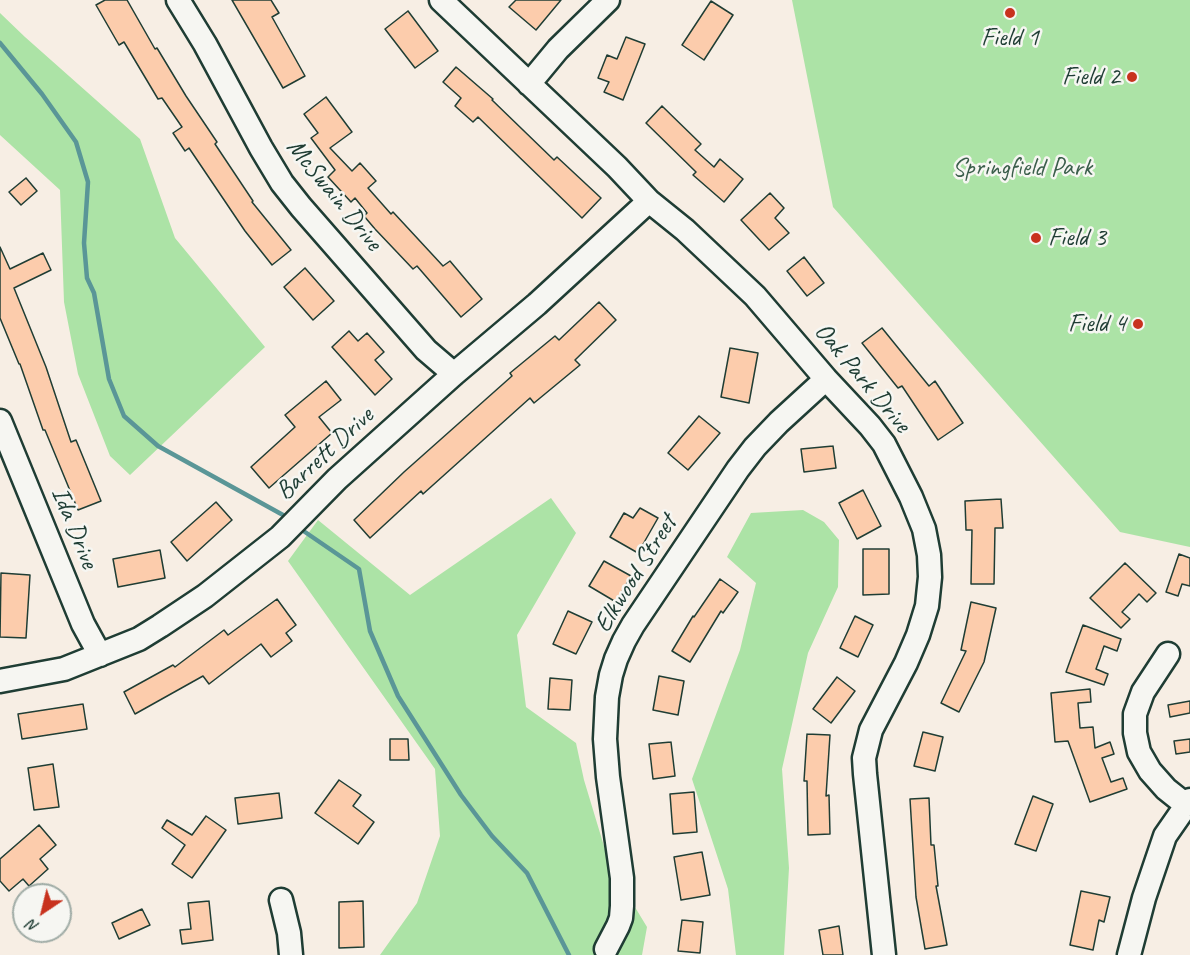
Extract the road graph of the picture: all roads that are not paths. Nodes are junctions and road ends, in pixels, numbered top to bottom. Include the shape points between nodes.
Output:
1 (177, 0) edge
2 (441, 0) edge
3 (608, 0) edge
4 (529, 84) junction
5 (649, 201) junction
6 (454, 374) junction
7 (826, 379) junction
8 (0, 421) edge
9 (100, 654) junction
10 (1168, 654) dead end
11 (0, 681) edge
12 (1188, 803) edge
13 (281, 900) dead end
14 (606, 949) dead end
15 (291, 955) edge
16 (884, 955) edge
17 (1129, 955) edge

1 - 6 street, McSwain Drive via 282,183 426,350
2 - 4 street, Oak Park Drive
3 - 4 street
4 - 5 street, Oak Park Drive
5 - 6 street, Barrett Drive
5 - 7 street, Oak Park Drive via 755,296
6 - 9 street, Barrett Drive via 337,479 280,537 239,570 139,639
7 - 14 street, Elkwood Street via 779,422 738,469 633,626 616,659 607,697 605,739 622,906 618,926
7 - 16 street, Oak Park Drive via 884,444 911,496 929,555 927,606 918,635 871,730 864,758
8 - 9 street, Ida Drive via 83,624
9 - 11 street, Barrett Drive via 64,669
10 - 12 street via 1143,692 1135,714 1134,733 1150,771 1166,789
12 - 17 street via 1165,836
13 - 15 street

